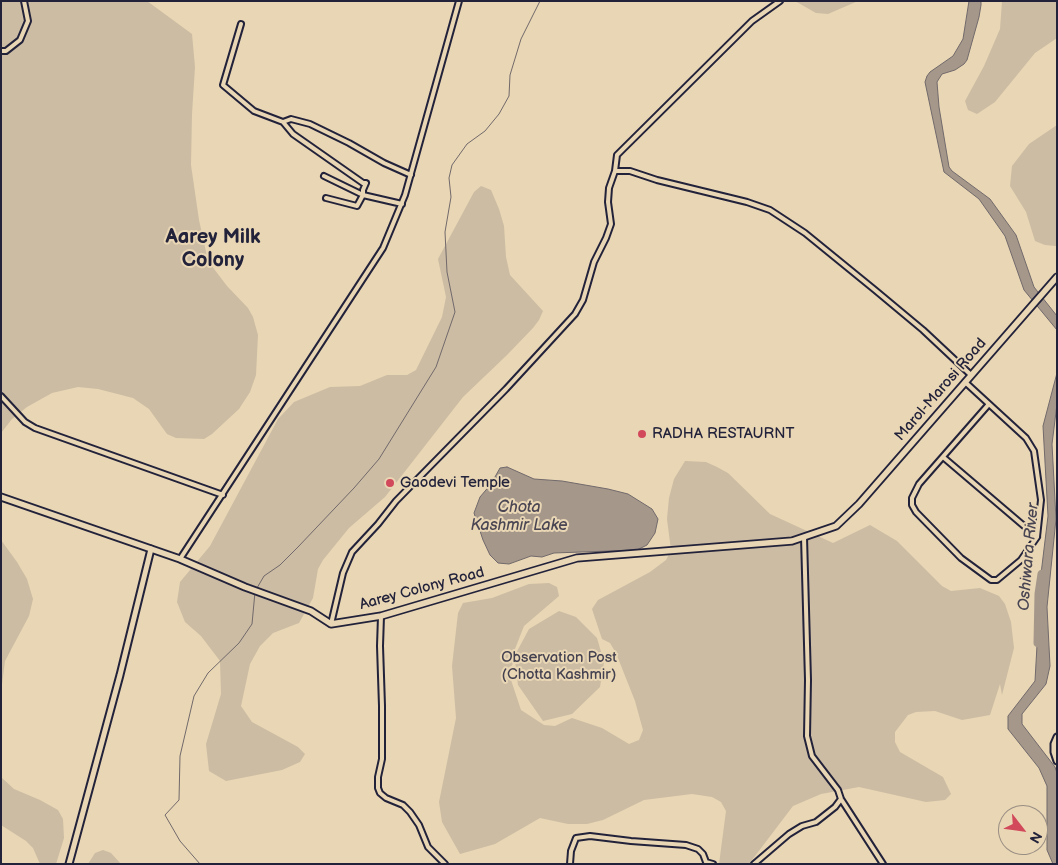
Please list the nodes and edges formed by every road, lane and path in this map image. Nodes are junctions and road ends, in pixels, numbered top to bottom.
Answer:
1 (24, 1) edge
2 (459, 1) edge
3 (780, 1) edge
4 (241, 24) dead end
5 (1, 51) edge
6 (283, 122) junction
7 (614, 171) junction
8 (411, 175) junction
9 (324, 176) dead end
10 (363, 195) junction
11 (326, 198) dead end
12 (402, 204) junction
13 (1057, 277) edge
14 (971, 375) junction
15 (965, 382) junction
16 (1, 396) edge
17 (989, 404) junction
18 (943, 457) junction
19 (223, 495) junction
20 (1, 497) edge
21 (859, 504) joint
22 (804, 537) junction
23 (1037, 537) junction
24 (151, 549) junction
25 (180, 559) junction
26 (381, 616) junction
27 (331, 624) junction
28 (1057, 737) edge
29 (1057, 760) edge
30 (841, 799) junction
31 (69, 864) edge
32 (445, 864) edge
33 (570, 864) edge
34 (713, 864) edge
35 (754, 864) edge
36 (883, 864) edge

1 - 5 street
2 - 8 street
3 - 7 street
4 - 6 street
6 - 8 street
6 - 10 street
7 - 14 street
7 - 27 street
8 - 12 street
9 - 10 street
10 - 11 street
10 - 12 street
12 - 19 street
13 - 14 main road, Marol-Marosi Road
14 - 15 main road, Marol-Marosi Road
15 - 17 street
15 - 21 main road, Marol-Marosi Road
16 - 19 street
17 - 18 street
17 - 23 street
18 - 23 street
18 - 23 street
19 - 25 street
20 - 24 main road
21 - 22 main road, Aarey Colony Road
22 - 26 main road, Aarey Colony Road
22 - 30 street
24 - 25 main road
24 - 31 street
25 - 27 main road
26 - 27 main road, Aarey Colony Road
26 - 32 street
28 - 29 street
30 - 35 street
30 - 36 street
33 - 34 street

